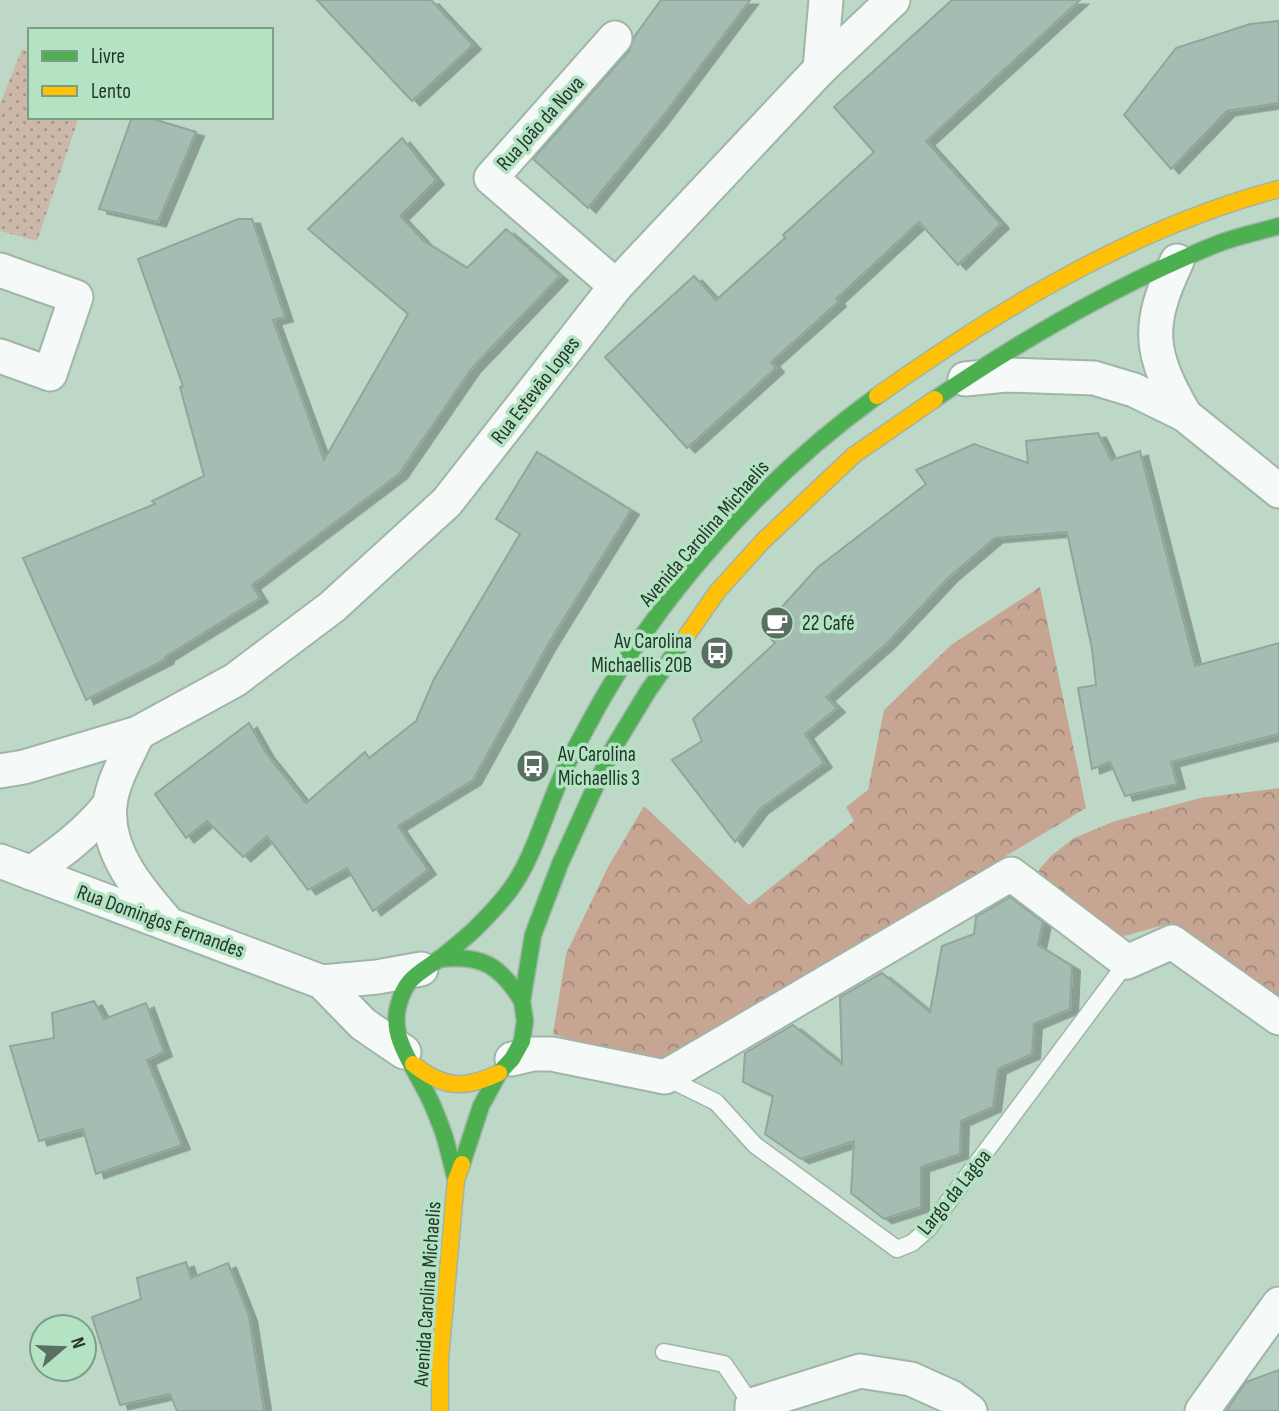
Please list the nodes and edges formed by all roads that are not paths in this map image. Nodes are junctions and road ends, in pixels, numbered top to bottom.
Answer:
1 (826, 0) edge
2 (893, 0) edge
3 (615, 38) dead end
4 (820, 69) junction
5 (1279, 189) edge
6 (1279, 226) edge
7 (1177, 261) junction
8 (0, 270) edge
9 (617, 286) junction
10 (0, 356) edge
11 (965, 379) junction
12 (1185, 415) junction
13 (1279, 491) edge
14 (138, 733) junction
15 (12, 769) edge
16 (0, 793) edge
17 (110, 804) junction
18 (15, 867) edge
19 (169, 924) junction
20 (1127, 961) junction
21 (430, 964) junction
22 (322, 982) junction
23 (522, 1001) junction
24 (1279, 1018) edge
25 (409, 1058) junction
26 (506, 1066) junction
27 (665, 1077) junction
28 (456, 1180) junction
29 (1279, 1304) edge
30 (664, 1352) dead end
31 (751, 1408) edge
32 (440, 1411) edge
33 (970, 1411) edge
34 (1202, 1411) edge

1 - 4 street
2 - 4 street, Rua Estevão Lopes
3 - 9 street, Rua João da Nova
4 - 9 street, Rua Estevão Lopes
5 - 21 street, Avenida Carolina Michaelis
6 - 7 street, Avenida Carolina Michaelis
7 - 11 street, Avenida Carolina Michaelis
7 - 12 street
8 - 10 street
9 - 14 street, Rua Estevão Lopes
11 - 12 street
11 - 23 street, Avenida Carolina Michaelis
12 - 13 street
14 - 15 street, Rua Estevão Lopes
14 - 17 street
15 - 16 street, Rua Estevão Lopes
17 - 18 street
17 - 19 street
18 - 19 street, Rua Domingos Fernandes
19 - 22 street, Rua Domingos Fernandes
20 - 24 street
20 - 27 street
20 - 27 lane, Largo da Lagoa
21 - 22 street, Rua Domingos Fernandes
21 - 23 street
21 - 25 street, Avenida Carolina Michaelis
22 - 25 street, Rua Domingos Fernandes
23 - 26 street, Avenida Carolina Michaelis
25 - 26 street
25 - 28 street, Avenida Carolina Michaelis
26 - 27 street, Largo da Lagoa
26 - 28 street, Avenida Carolina Michaelis
28 - 32 street, Avenida Carolina Michaelis
29 - 34 street
30 - 31 lane
31 - 33 street

